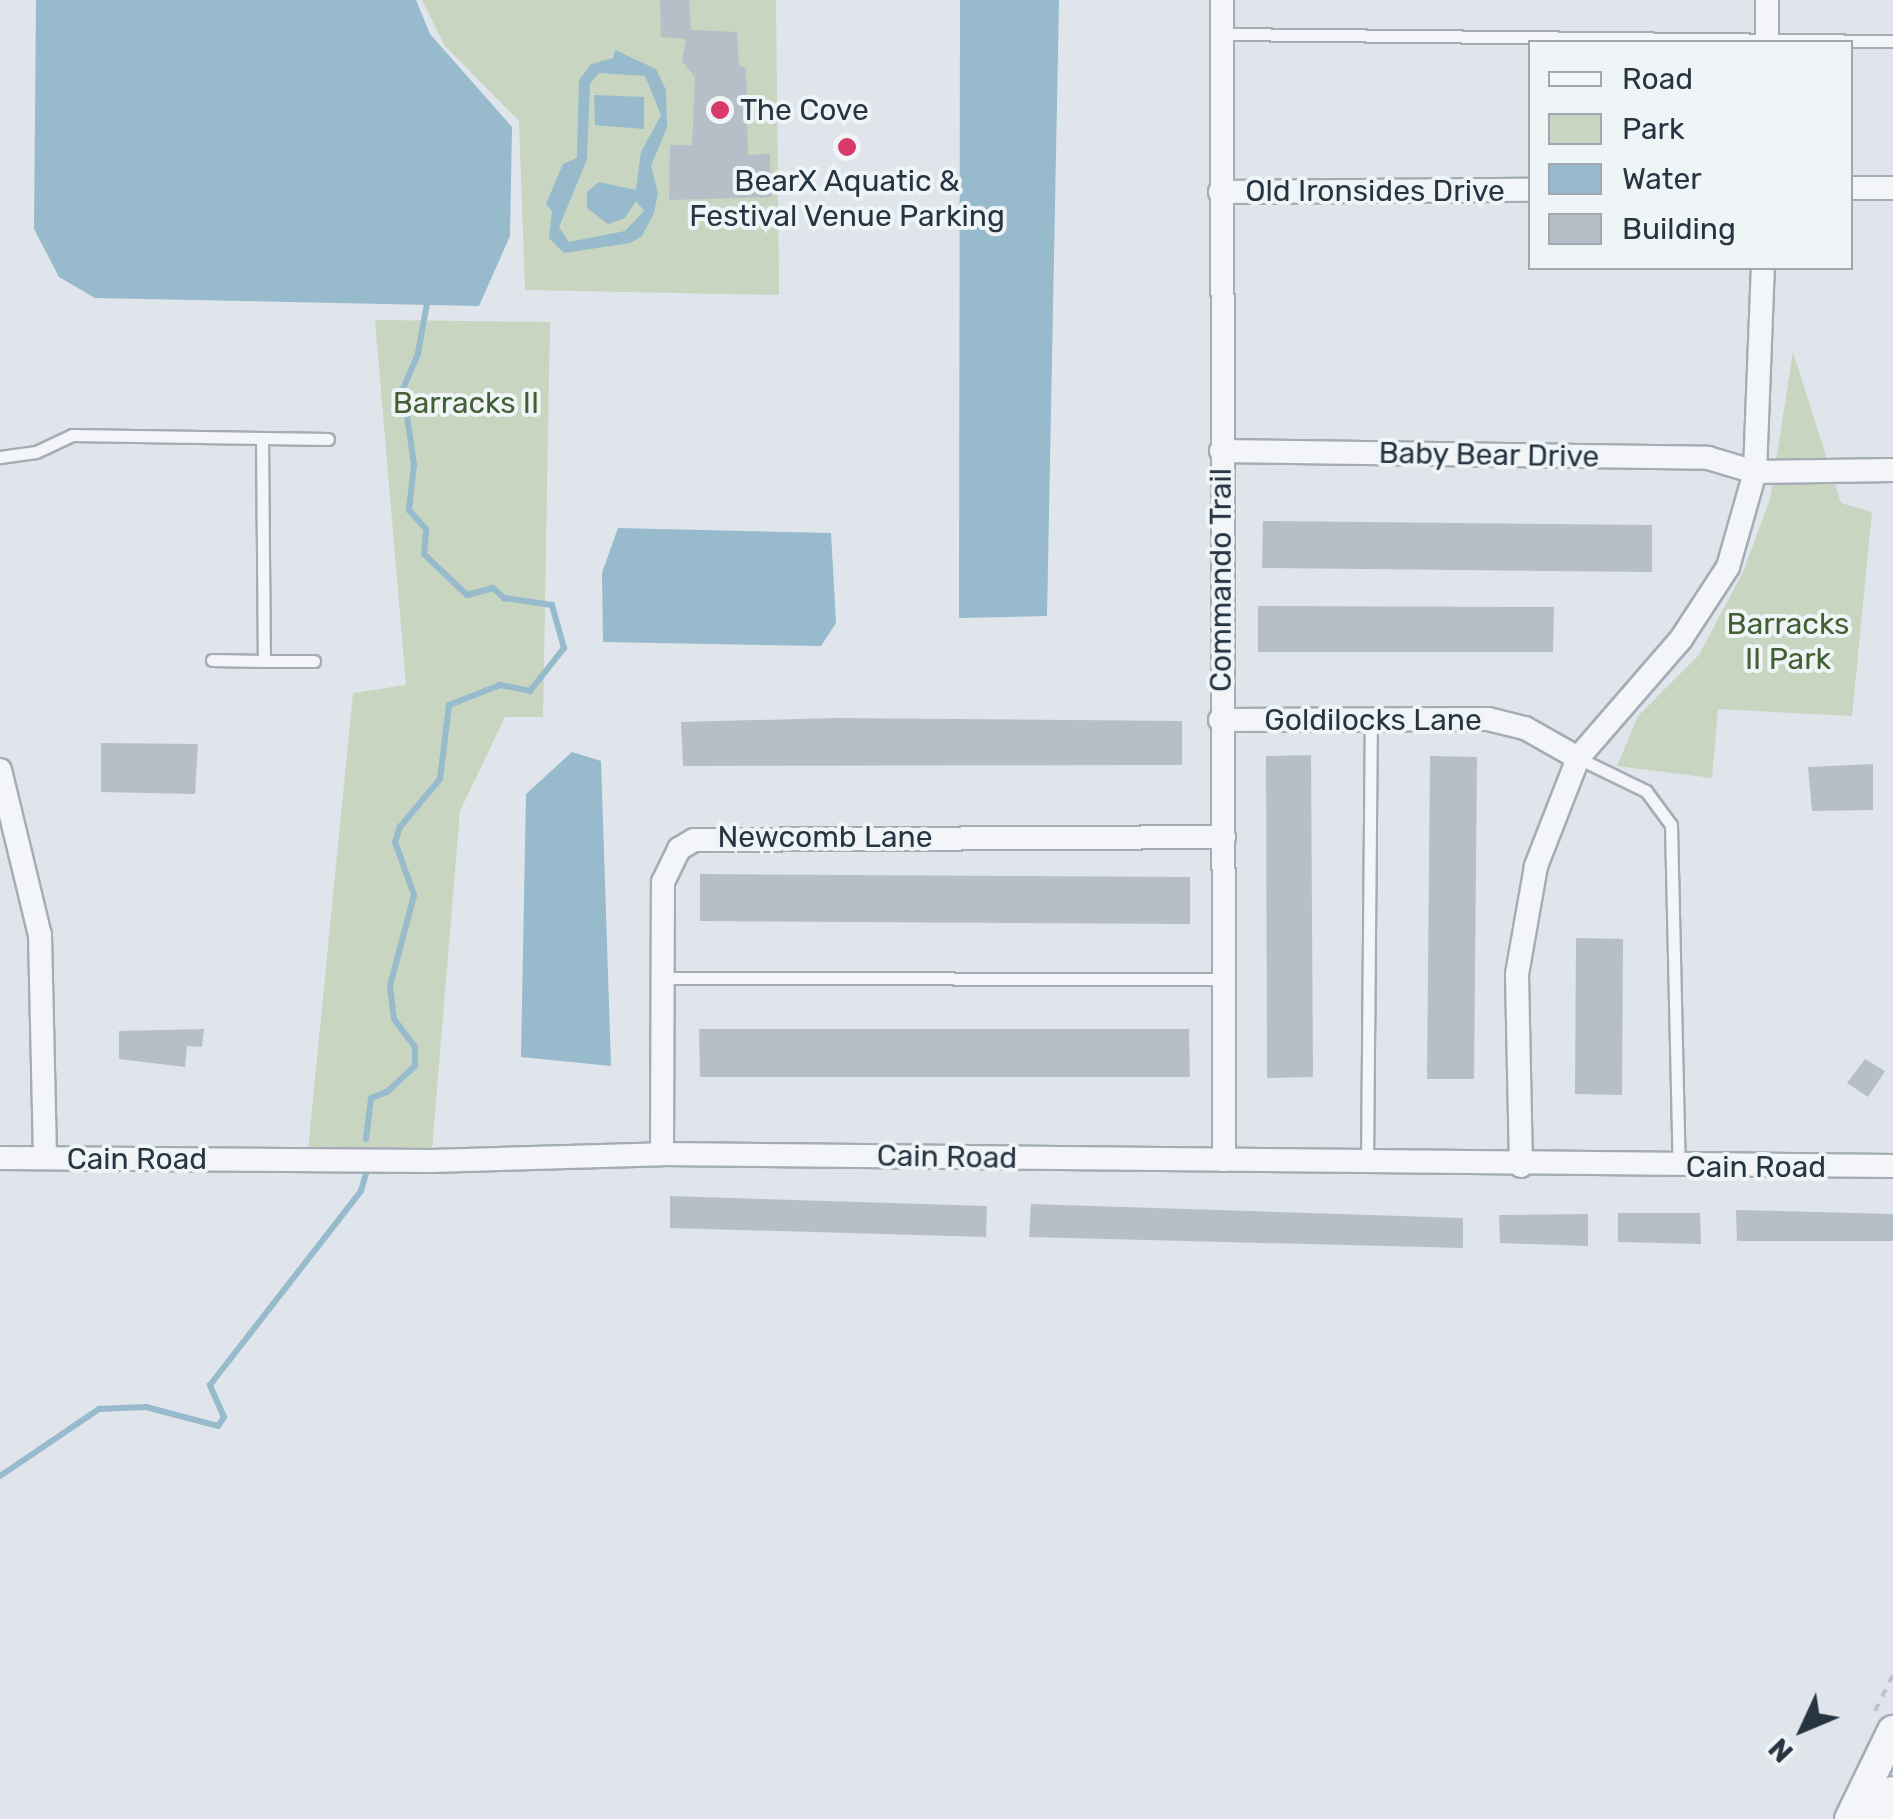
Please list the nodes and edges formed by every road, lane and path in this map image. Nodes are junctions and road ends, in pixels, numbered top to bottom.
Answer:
1 (1222, 0) edge
2 (1766, 0) edge
3 (1222, 34) junction
4 (1631, 40) edge
5 (1767, 40) edge
6 (1853, 42) edge
7 (1893, 42) edge
8 (1853, 188) edge
9 (1893, 188) edge
10 (1528, 190) edge
11 (1220, 192) junction
12 (1763, 270) edge
13 (262, 438) junction
14 (328, 439) dead end
15 (1222, 451) junction
16 (0, 457) edge
17 (1893, 470) edge
18 (1755, 472) junction
19 (212, 660) dead end
20 (264, 662) junction
21 (314, 662) dead end
22 (1371, 719) junction
23 (1220, 720) junction
24 (1578, 758) junction
25 (0, 770) edge
26 (1224, 837) junction
27 (663, 978) junction
28 (1218, 979) junction
29 (662, 1154) junction
30 (0, 1158) edge
31 (45, 1158) junction
32 (1224, 1160) junction
33 (1366, 1165) junction
34 (1522, 1166) junction
35 (1893, 1166) edge
36 (1678, 1168) junction
37 (1893, 1732) edge
38 (1883, 1803) edge
39 (1850, 1819) edge

1 - 3 street, Commando Trail
2 - 5 street
3 - 4 lane
3 - 11 street, Commando Trail
6 - 7 lane
8 - 9 street
10 - 11 street, Old Ironsides Drive
11 - 15 street, Commando Trail
12 - 18 street
13 - 14 lane
13 - 16 lane
13 - 20 lane
15 - 18 street, Baby Bear Drive
15 - 23 street, Commando Trail
17 - 18 street, Baby Bear Drive
18 - 24 street
19 - 20 lane
20 - 21 lane
22 - 23 street, Goldilocks Lane
22 - 24 street, Goldilocks Lane
22 - 33 lane
23 - 26 street, Commando Trail
24 - 34 street
24 - 36 lane
25 - 31 street
26 - 27 street, Newcomb Lane
26 - 28 street, Commando Trail
27 - 28 lane
27 - 29 street, Newcomb Lane
28 - 32 street, Commando Trail
29 - 31 street, Cain Road
29 - 32 street, Cain Road
30 - 31 street, Cain Road
32 - 33 street, Cain Road
33 - 34 street, Cain Road
34 - 36 street, Cain Road
35 - 36 street, Cain Road
37 - 38 street
38 - 39 street

